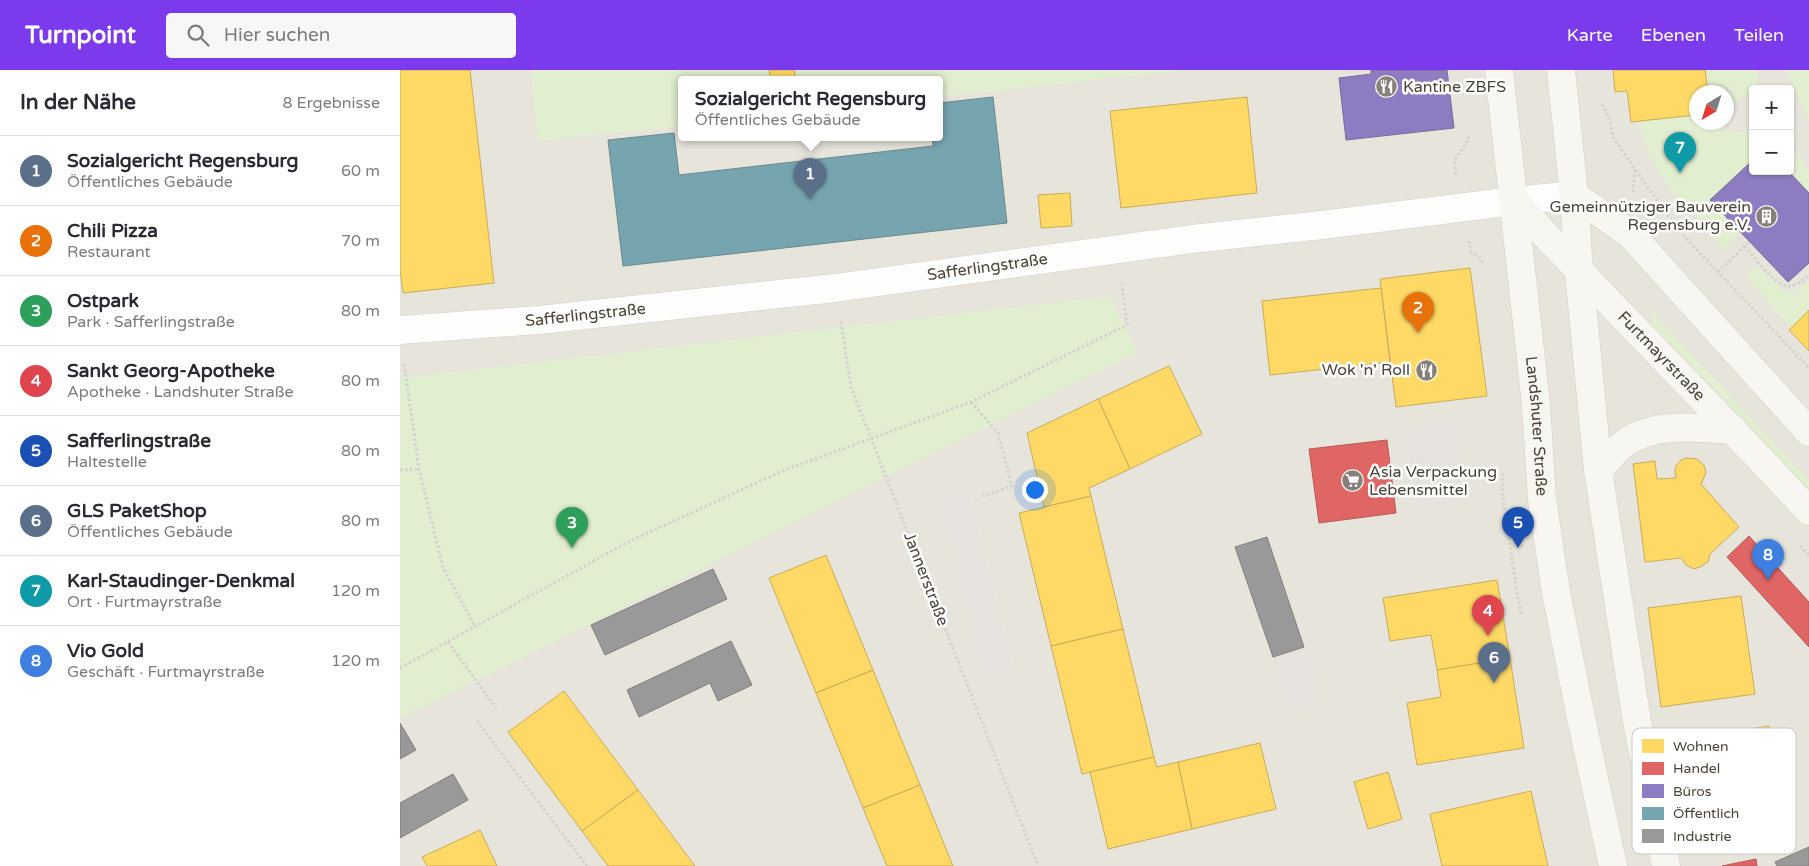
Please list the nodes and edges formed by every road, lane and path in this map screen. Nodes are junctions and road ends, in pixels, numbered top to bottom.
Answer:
1 (1499, 70) edge
2 (1561, 70) edge
3 (1600, 102) dead end
4 (1574, 196) junction
5 (1514, 201) junction
6 (1750, 241) dead end
7 (1744, 246) junction
8 (1117, 249) junction
9 (1579, 272) junction
10 (1718, 272) junction
11 (1809, 274) edge
12 (835, 288) junction
13 (401, 344) edge
14 (1809, 368) edge
15 (971, 402) junction
16 (1734, 430) junction
17 (1809, 432) edge
18 (872, 438) junction
19 (419, 469) junction
20 (400, 470) edge
21 (1598, 470) junction
22 (982, 496) dead end
23 (1809, 511) edge
24 (476, 626) junction
25 (448, 642) junction
26 (400, 668) edge
27 (496, 708) dead end
28 (477, 721) dead end
29 (1638, 728) edge
30 (587, 866) edge
31 (1038, 866) edge
32 (1613, 866) edge

1 - 5 main road, Landshuter Straße
2 - 4 main road
3 - 10 path
4 - 5 street, Safferlingstraße
4 - 9 main road
4 - 17 main road
5 - 8 street, Safferlingstraße
5 - 9 main road, Furtmayrstraße
5 - 32 main road, Landshuter Straße
6 - 7 path
7 - 10 path
7 - 11 path
8 - 12 street, Safferlingstraße
8 - 15 path
9 - 16 main road, Furtmayrstraße
9 - 21 main road
10 - 14 path
12 - 13 street, Safferlingstraße
12 - 18 path, Jannerstraße
13 - 19 path
15 - 18 path
15 - 22 path
16 - 21 main road
16 - 23 main road, Furtmayrstraße
18 - 24 path
18 - 31 path, Jannerstraße
19 - 20 path
19 - 24 path
21 - 29 main road
24 - 25 path
25 - 26 path
25 - 27 path
28 - 30 path

